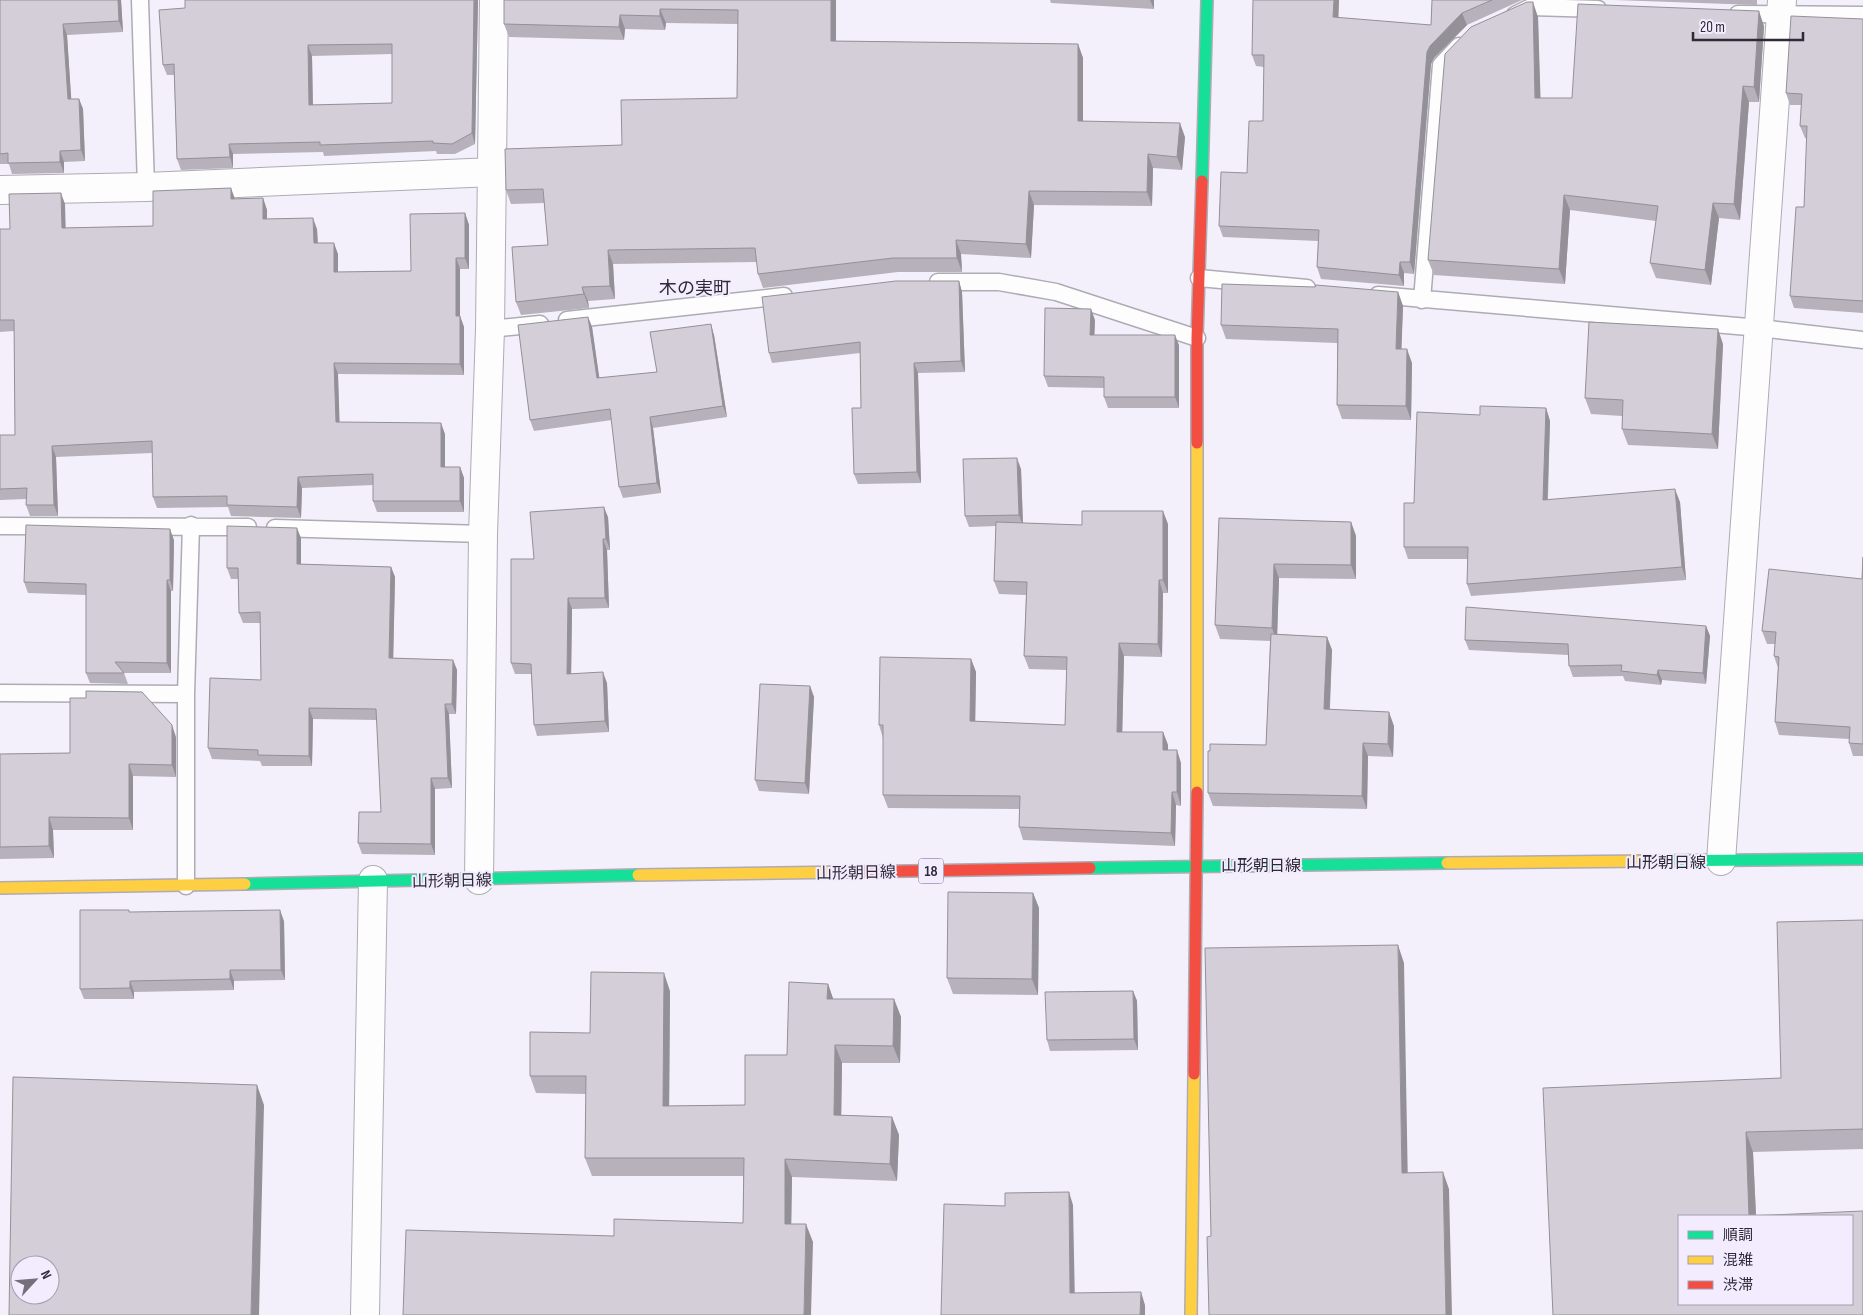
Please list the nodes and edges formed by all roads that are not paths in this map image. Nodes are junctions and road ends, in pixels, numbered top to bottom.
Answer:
1 (140, 0) edge
2 (494, 0) edge
3 (1207, 0) edge
4 (1571, 4) edge
5 (1781, 8) edge
6 (1609, 10) edge
7 (1724, 14) edge
8 (1863, 15) edge
9 (1497, 23) edge
10 (1471, 34) edge
11 (493, 172) junction
12 (146, 187) junction
13 (0, 190) edge
14 (1199, 278) junction
15 (919, 282) edge
16 (1325, 290) edge
17 (802, 294) edge
18 (1364, 294) edge
19 (1422, 300) junction
20 (1760, 328) junction
21 (490, 329) junction
22 (1197, 338) junction
23 (1863, 340) edge
24 (191, 525) junction
25 (0, 526) edge
26 (483, 534) junction
27 (0, 693) edge
28 (186, 694) junction
29 (1863, 859) edge
30 (1721, 861) junction
31 (1198, 866) junction
32 (373, 880) junction
33 (479, 880) junction
34 (186, 886) junction
35 (0, 888) edge
36 (366, 1315) edge
37 (1191, 1315) edge

1 - 12 lane
2 - 11 street
3 - 14 main road
4 - 6 lane
4 - 9 lane
5 - 7 lane
5 - 8 lane
5 - 20 street
10 - 19 lane
11 - 12 street
11 - 21 street
12 - 13 street
14 - 16 lane
14 - 22 main road
15 - 22 lane
17 - 21 lane
18 - 19 lane
19 - 20 lane
20 - 23 lane
20 - 30 street
21 - 26 street
22 - 31 main road
24 - 25 lane
24 - 26 lane
24 - 28 lane
26 - 33 street
27 - 28 lane
28 - 34 lane
29 - 30 main road, 山形朝日線 / 18
30 - 31 main road, 山形朝日線 / 18
31 - 33 main road, 山形朝日線 / 18
31 - 37 main road
32 - 33 main road, 山形朝日線 / 18
32 - 34 main road, 山形朝日線 / 18
32 - 36 street
34 - 35 main road, 山形朝日線 / 18

